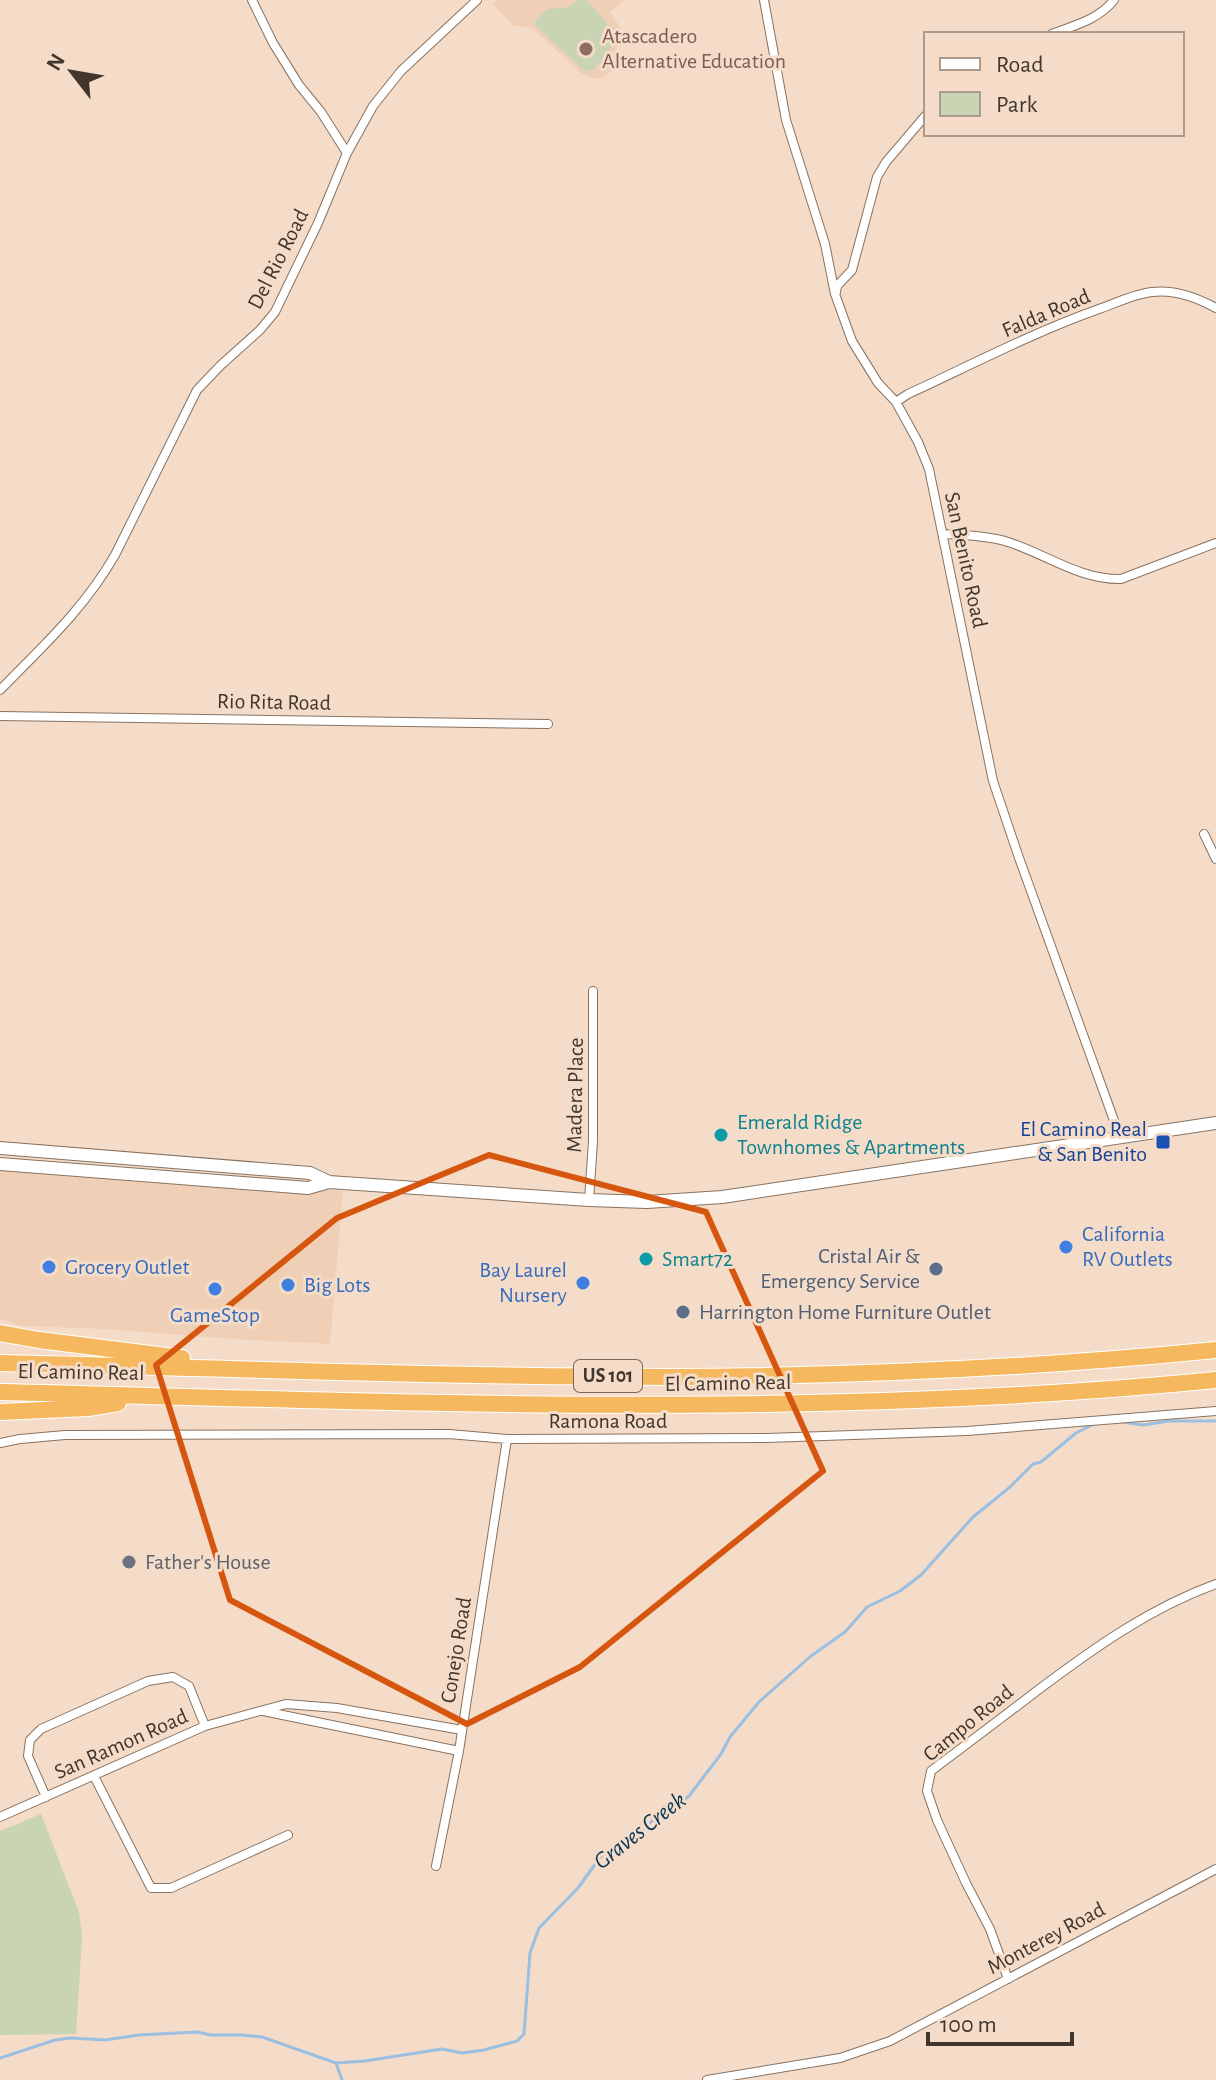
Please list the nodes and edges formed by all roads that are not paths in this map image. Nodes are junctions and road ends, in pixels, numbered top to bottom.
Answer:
1 (252, 0) edge
2 (477, 0) edge
3 (764, 0) edge
4 (1114, 0) edge
5 (1058, 32) edge
6 (924, 117) edge
7 (347, 153) junction
8 (835, 294) junction
9 (1216, 308) edge
10 (896, 402) junction
11 (943, 535) junction
12 (1216, 543) edge
13 (0, 690) edge
14 (0, 716) edge
15 (548, 724) dead end
16 (1204, 834) dead end
17 (1216, 859) edge
18 (593, 991) dead end
19 (1216, 1123) edge
20 (1120, 1137) junction
21 (0, 1148) edge
22 (0, 1164) edge
23 (329, 1182) junction
24 (589, 1200) junction
25 (0, 1333) edge
26 (1216, 1350) edge
27 (0, 1363) edge
28 (255, 1369) junction
29 (1216, 1380) edge
30 (0, 1392) edge
31 (158, 1396) junction
32 (1216, 1411) edge
33 (0, 1412) edge
34 (507, 1439) junction
35 (0, 1443) edge
36 (1216, 1584) edge
37 (258, 1710) junction
38 (205, 1726) junction
39 (462, 1730) junction
40 (459, 1751) junction
41 (94, 1776) junction
42 (46, 1797) junction
43 (0, 1817) edge
44 (288, 1835) dead end
45 (436, 1866) dead end
46 (1216, 1869) edge
47 (1008, 1979) junction
48 (707, 2080) edge

1 - 7 street
2 - 7 street, Del Rio Road
3 - 8 street, San Benito Road
4 - 5 street
6 - 8 street
7 - 13 street, Del Rio Road
8 - 10 street, San Benito Road
9 - 10 street, Falda Road
10 - 11 street, San Benito Road
11 - 12 street
11 - 20 street, San Benito Road
14 - 15 street, Rio Rita Road
16 - 17 street
18 - 24 street, Madera Place
19 - 20 main road
20 - 24 main road
21 - 23 main road
22 - 23 main road
23 - 24 main road
25 - 28 highway
26 - 28 highway, El Camino Real / US 101
27 - 28 highway, El Camino Real / US 101
29 - 31 highway, El Camino Real / US 101
30 - 31 highway, El Camino Real / US 101
31 - 33 highway
32 - 34 street, Ramona Road
34 - 35 street, Ramona Road
34 - 39 street, Conejo Road
36 - 47 street, Campo Road
37 - 38 street, San Ramon Road
37 - 39 street, San Ramon Road
37 - 40 street
38 - 41 street, San Ramon Road
38 - 42 street
39 - 40 street, Conejo Road
40 - 45 street, Conejo Road
41 - 42 street, San Ramon Road
41 - 44 street
42 - 43 street, San Ramon Road
46 - 47 street, Monterey Road
47 - 48 street, Monterey Road

